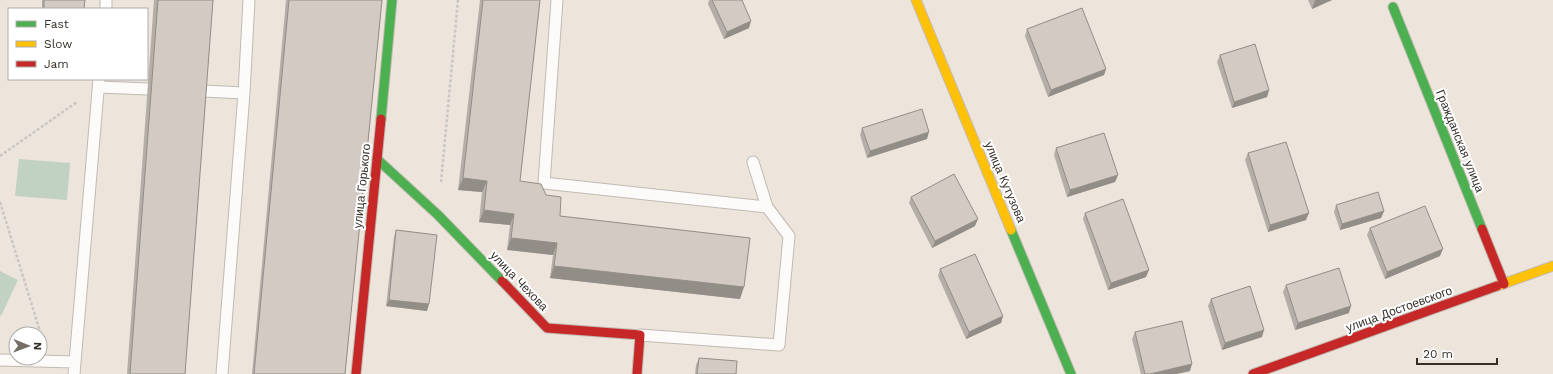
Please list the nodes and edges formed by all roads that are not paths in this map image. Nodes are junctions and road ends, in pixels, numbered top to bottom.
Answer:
1 (249, 0) edge
2 (392, 0) edge
3 (557, 0) edge
4 (916, 0) edge
5 (1393, 7) dead end
6 (99, 83) edge
7 (148, 89) dead end
8 (203, 92) edge
9 (244, 93) junction
10 (377, 159) junction
11 (753, 162) dead end
12 (767, 207) junction
13 (1553, 266) edge
14 (1504, 284) junction
15 (640, 335) junction
16 (0, 360) edge
17 (75, 362) junction
18 (74, 374) edge
19 (222, 374) edge
20 (356, 374) edge
21 (637, 374) edge
22 (1071, 374) edge
23 (1253, 374) edge

1 - 9 lane
2 - 10 street, улица Горького
3 - 12 lane
4 - 22 street, улица Кутузова
5 - 14 street, Гражданская улица
6 - 7 lane
6 - 17 lane
8 - 9 lane
9 - 19 lane
10 - 15 street, улица Чехова
10 - 20 street, улица Горького
11 - 12 lane
12 - 15 lane
13 - 14 street, улица Достоевского
14 - 23 street, улица Достоевского
15 - 21 street
16 - 17 lane
17 - 18 lane

